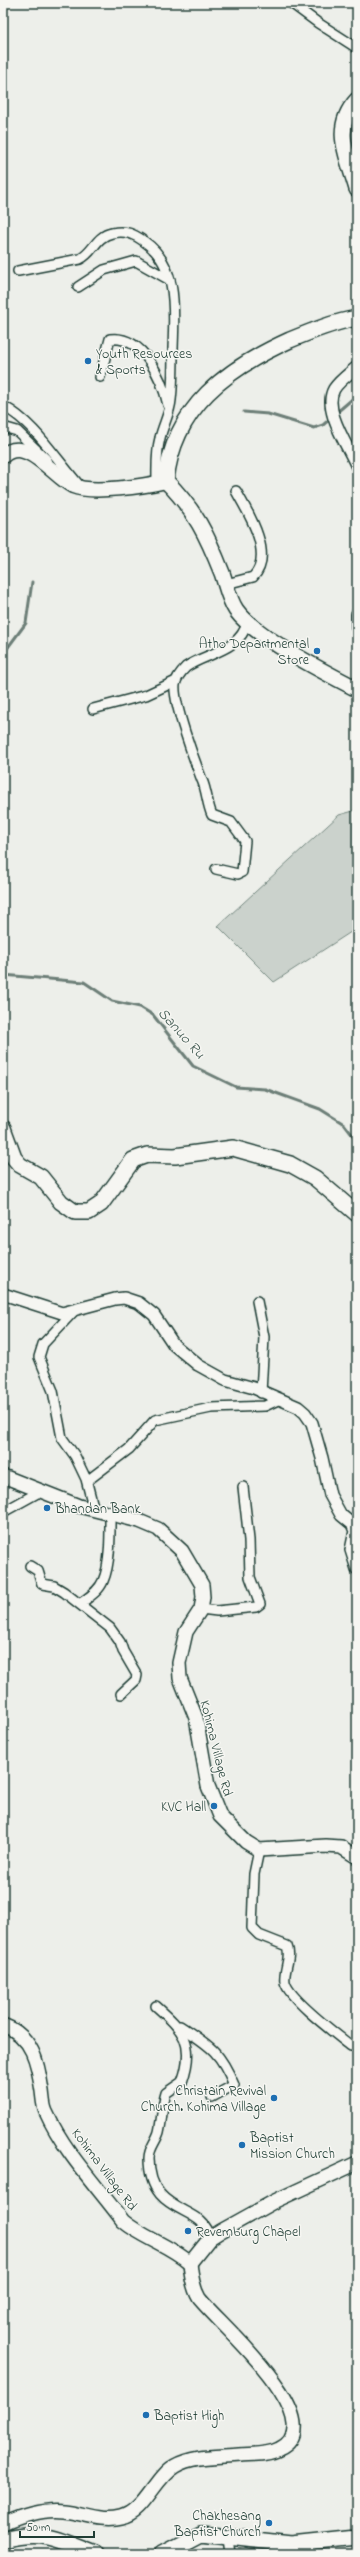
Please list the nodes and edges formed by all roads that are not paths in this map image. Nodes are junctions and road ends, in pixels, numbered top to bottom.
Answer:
1 (291, 3) edge
2 (357, 48) edge
3 (357, 100) edge
4 (357, 189) edge
5 (18, 271) dead end
6 (170, 280) junction
7 (78, 287) dead end
8 (357, 318) edge
9 (357, 367) edge
10 (100, 377) dead end
11 (3, 406) edge
12 (169, 410) junction
13 (3, 427) edge
14 (3, 456) edge
15 (357, 468) edge
16 (65, 481) junction
17 (161, 482) junction
18 (81, 488) junction
19 (236, 491) dead end
20 (226, 584) junction
21 (357, 614) edge
22 (247, 623) junction
23 (357, 627) edge
24 (176, 681) junction
25 (357, 689) edge
26 (93, 708) dead end
27 (216, 869) dead end
28 (3, 1128) edge
29 (7, 1141) edge
30 (357, 1214) edge
31 (3, 1294) edge
32 (257, 1301) dead end
33 (76, 1309) junction
34 (261, 1393) junction
35 (280, 1399) junction
36 (3, 1476) edge
37 (87, 1481) junction
38 (243, 1486) dead end
39 (41, 1491) junction
40 (94, 1510) junction
41 (3, 1512) edge
42 (110, 1512) junction
43 (30, 1566) dead end
44 (357, 1569) edge
45 (81, 1603) junction
46 (201, 1609) junction
47 (122, 1694) dead end
48 (259, 1850) junction
49 (357, 1856) edge
50 (156, 2006) dead end
51 (176, 2024) junction
52 (3, 2025) edge
53 (351, 2046) dead end
54 (212, 2097) dead end
55 (357, 2163) edge
56 (210, 2238) junction
57 (190, 2263) junction
58 (3, 2524) edge
59 (357, 2537) edge
60 (228, 2538) junction
61 (3, 2540) edge
62 (97, 2554) edge
63 (163, 2554) edge
64 (230, 2554) edge

1 - 2 street
3 - 4 highway
5 - 6 street
6 - 7 street
6 - 12 street
8 - 17 highway
9 - 15 street
10 - 12 street
11 - 18 street
12 - 17 street
13 - 16 street
14 - 16 main road
16 - 18 main road
17 - 18 main road
17 - 20 highway
19 - 20 street
20 - 22 highway
21 - 23 street
22 - 24 street
22 - 25 highway
24 - 26 street
24 - 27 street
28 - 29 highway
29 - 30 highway
31 - 33 street
32 - 34 street
33 - 34 street
33 - 37 street
34 - 35 street
35 - 37 street
35 - 44 street
36 - 39 main road, Kohima Village Rd
37 - 40 street
38 - 46 street
39 - 40 main road, Kohima Village Rd
39 - 41 street
40 - 42 main road, Kohima Village Rd
42 - 45 street
42 - 46 main road, Kohima Village Rd
43 - 45 street
45 - 47 street
46 - 48 main road, Kohima Village Rd
48 - 49 main road
48 - 53 street
50 - 51 street
51 - 54 street
51 - 56 street
52 - 57 main road, Kohima Village Rd
55 - 56 main road
56 - 57 main road
57 - 58 main road
59 - 60 highway
60 - 63 highway
60 - 64 street
61 - 62 highway

